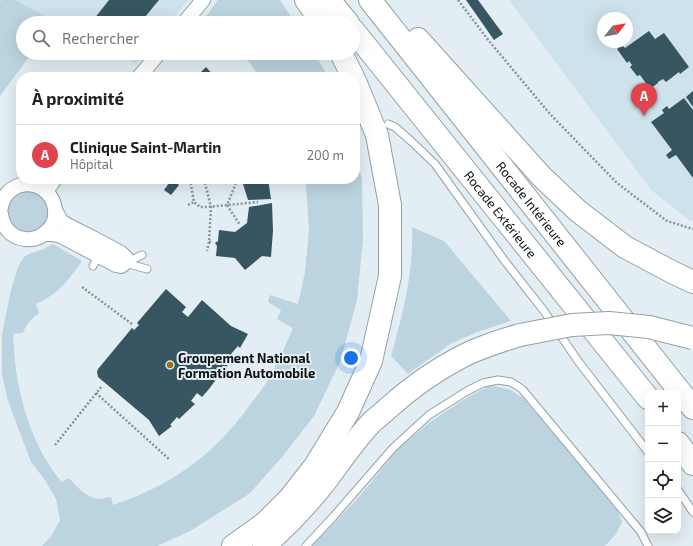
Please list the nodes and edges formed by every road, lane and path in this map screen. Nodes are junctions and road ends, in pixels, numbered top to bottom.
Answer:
1 (203, 0) edge
2 (306, 0) edge
3 (329, 0) edge
4 (370, 0) edge
5 (375, 0) edge
6 (458, 0) edge
7 (190, 16) edge
8 (317, 16) edge
9 (342, 16) edge
10 (360, 39) edge
11 (153, 60) edge
12 (344, 60) edge
13 (143, 72) edge
14 (350, 72) edge
15 (360, 93) edge
16 (388, 124) dead end
17 (51, 184) edge
18 (191, 184) edge
19 (205, 184) edge
20 (236, 184) dead end
21 (7, 188) edge
22 (46, 191) junction
23 (194, 202) junction
24 (258, 202) dead end
25 (188, 205) dead end
26 (227, 205) junction
27 (211, 207) junction
28 (0, 212) edge
29 (56, 212) junction
30 (240, 225) dead end
31 (693, 229) edge
32 (45, 234) junction
33 (209, 242) junction
34 (213, 242) dead end
35 (207, 251) dead end
36 (142, 254) dead end
37 (125, 263) junction
38 (147, 269) dead end
39 (693, 282) edge
40 (82, 287) dead end
41 (132, 324) dead end
42 (693, 338) edge
43 (102, 386) dead end
44 (96, 393) junction
45 (645, 395) edge
46 (693, 408) edge
47 (681, 440) edge
48 (55, 445) dead end
49 (681, 447) edge
50 (645, 448) edge
51 (693, 454) edge
52 (170, 460) dead end
53 (693, 464) edge
54 (681, 494) edge
55 (693, 512) edge
56 (233, 546) edge
57 (264, 546) edge
58 (306, 546) edge
59 (648, 546) edge

1 - 7 street
2 - 8 highway
3 - 9 highway
4 - 46 highway, Rocade Intérieure
5 - 39 highway
6 - 31 path
10 - 45 highway, Rocade Extérieure
11 - 13 street
12 - 14 highway
15 - 56 highway
16 - 50 lane
17 - 22 street
18 - 23 path
19 - 27 path
20 - 26 path
21 - 22 street
21 - 28 street
22 - 29 street
23 - 25 path
23 - 27 path
24 - 26 path
26 - 27 path
26 - 30 path
27 - 33 path
28 - 32 street
29 - 32 street
29 - 37 street
32 - 37 street
33 - 34 path
33 - 35 path
36 - 37 lane
37 - 38 lane
40 - 41 path
42 - 57 highway, bridge
43 - 44 path
44 - 48 path
44 - 52 path
47 - 51 highway
49 - 53 highway
54 - 55 lane
58 - 59 lane

